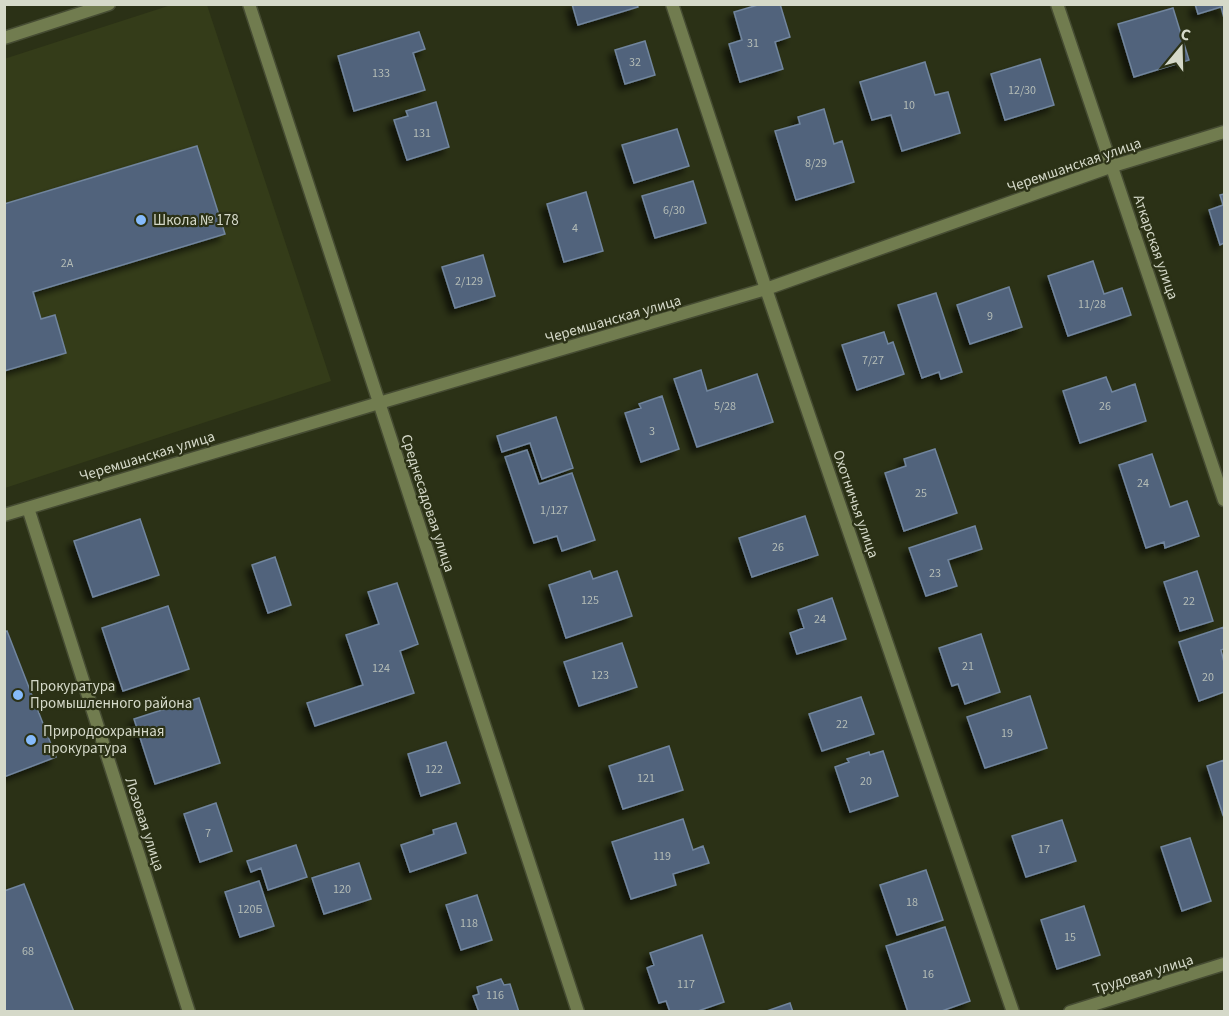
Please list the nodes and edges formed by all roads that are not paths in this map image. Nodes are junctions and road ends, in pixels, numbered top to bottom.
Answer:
1 (109, 4) edge
2 (249, 4) edge
3 (672, 4) edge
4 (1057, 4) edge
5 (4, 38) edge
6 (1224, 132) edge
7 (1113, 166) junction
8 (766, 289) junction
9 (379, 403) junction
10 (1224, 500) edge
11 (28, 508) junction
12 (4, 515) edge
13 (1224, 964) edge
14 (189, 1011) edge
15 (579, 1011) edge
16 (1013, 1011) edge
17 (1070, 1011) edge

1 - 5 street
2 - 9 street, Среднесадовая улица
3 - 8 street, Охотничья улица
4 - 7 street, Аткарская улица
6 - 7 street, Черемшанская улица
7 - 8 street, Черемшанская улица
7 - 10 street, Аткарская улица
8 - 9 street, Черемшанская улица
8 - 16 street, Охотничья улица
9 - 11 street, Черемшанская улица
9 - 15 street, Среднесадовая улица
11 - 12 street, Черемшанская улица
11 - 14 street, Лозовая улица
13 - 17 street, Трудовая улица

